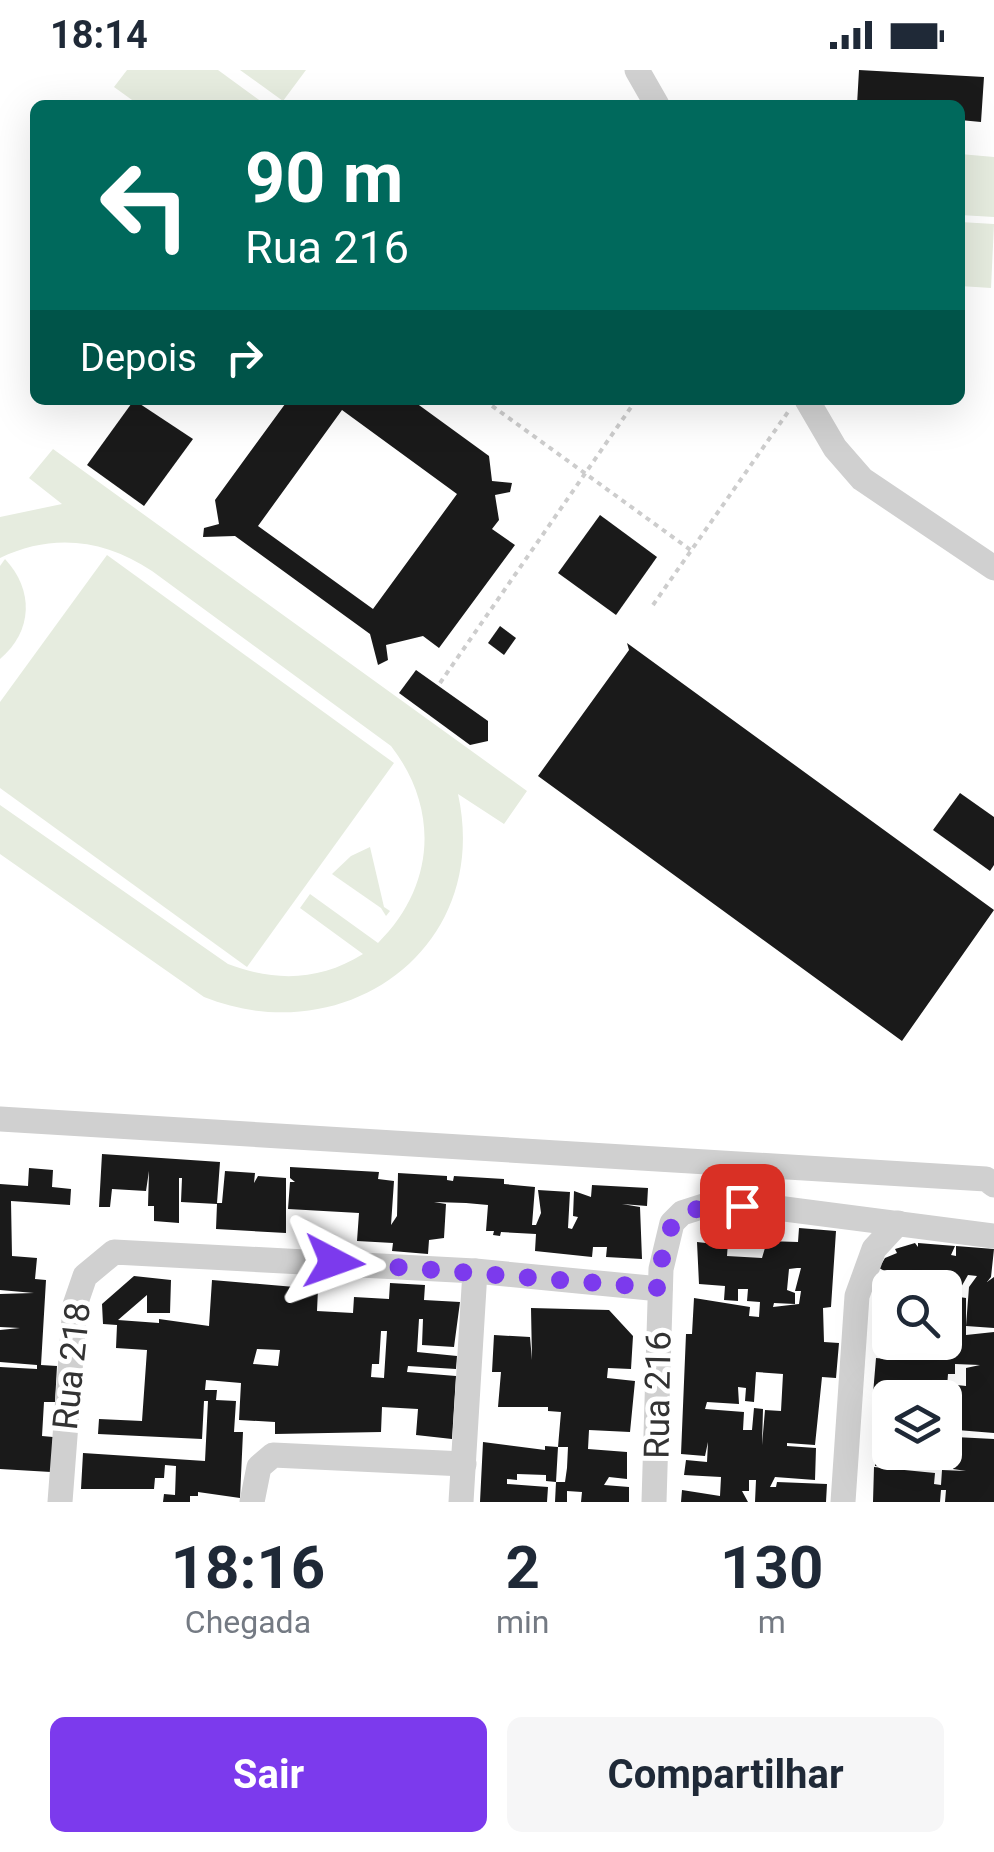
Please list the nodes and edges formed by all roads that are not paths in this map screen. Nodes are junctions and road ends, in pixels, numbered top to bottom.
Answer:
1 (637, 70) edge
2 (654, 100) edge
3 (811, 405) edge
4 (994, 568) edge
5 (0, 1120) edge
6 (991, 1179) edge
7 (898, 1223) junction
8 (994, 1236) edge
9 (475, 1271) junction
10 (660, 1288) junction
11 (464, 1464) junction
12 (60, 1502) edge
13 (252, 1502) edge
14 (461, 1502) edge
15 (654, 1502) edge
16 (843, 1502) edge

1 - 2 street
3 - 4 street
5 - 6 street
7 - 8 street, Rua 216
7 - 10 street, Rua 216
7 - 16 street
9 - 10 street, Rua 218
9 - 11 street
9 - 12 street, Rua 218
10 - 15 street, Rua 216
11 - 13 street
11 - 14 street

